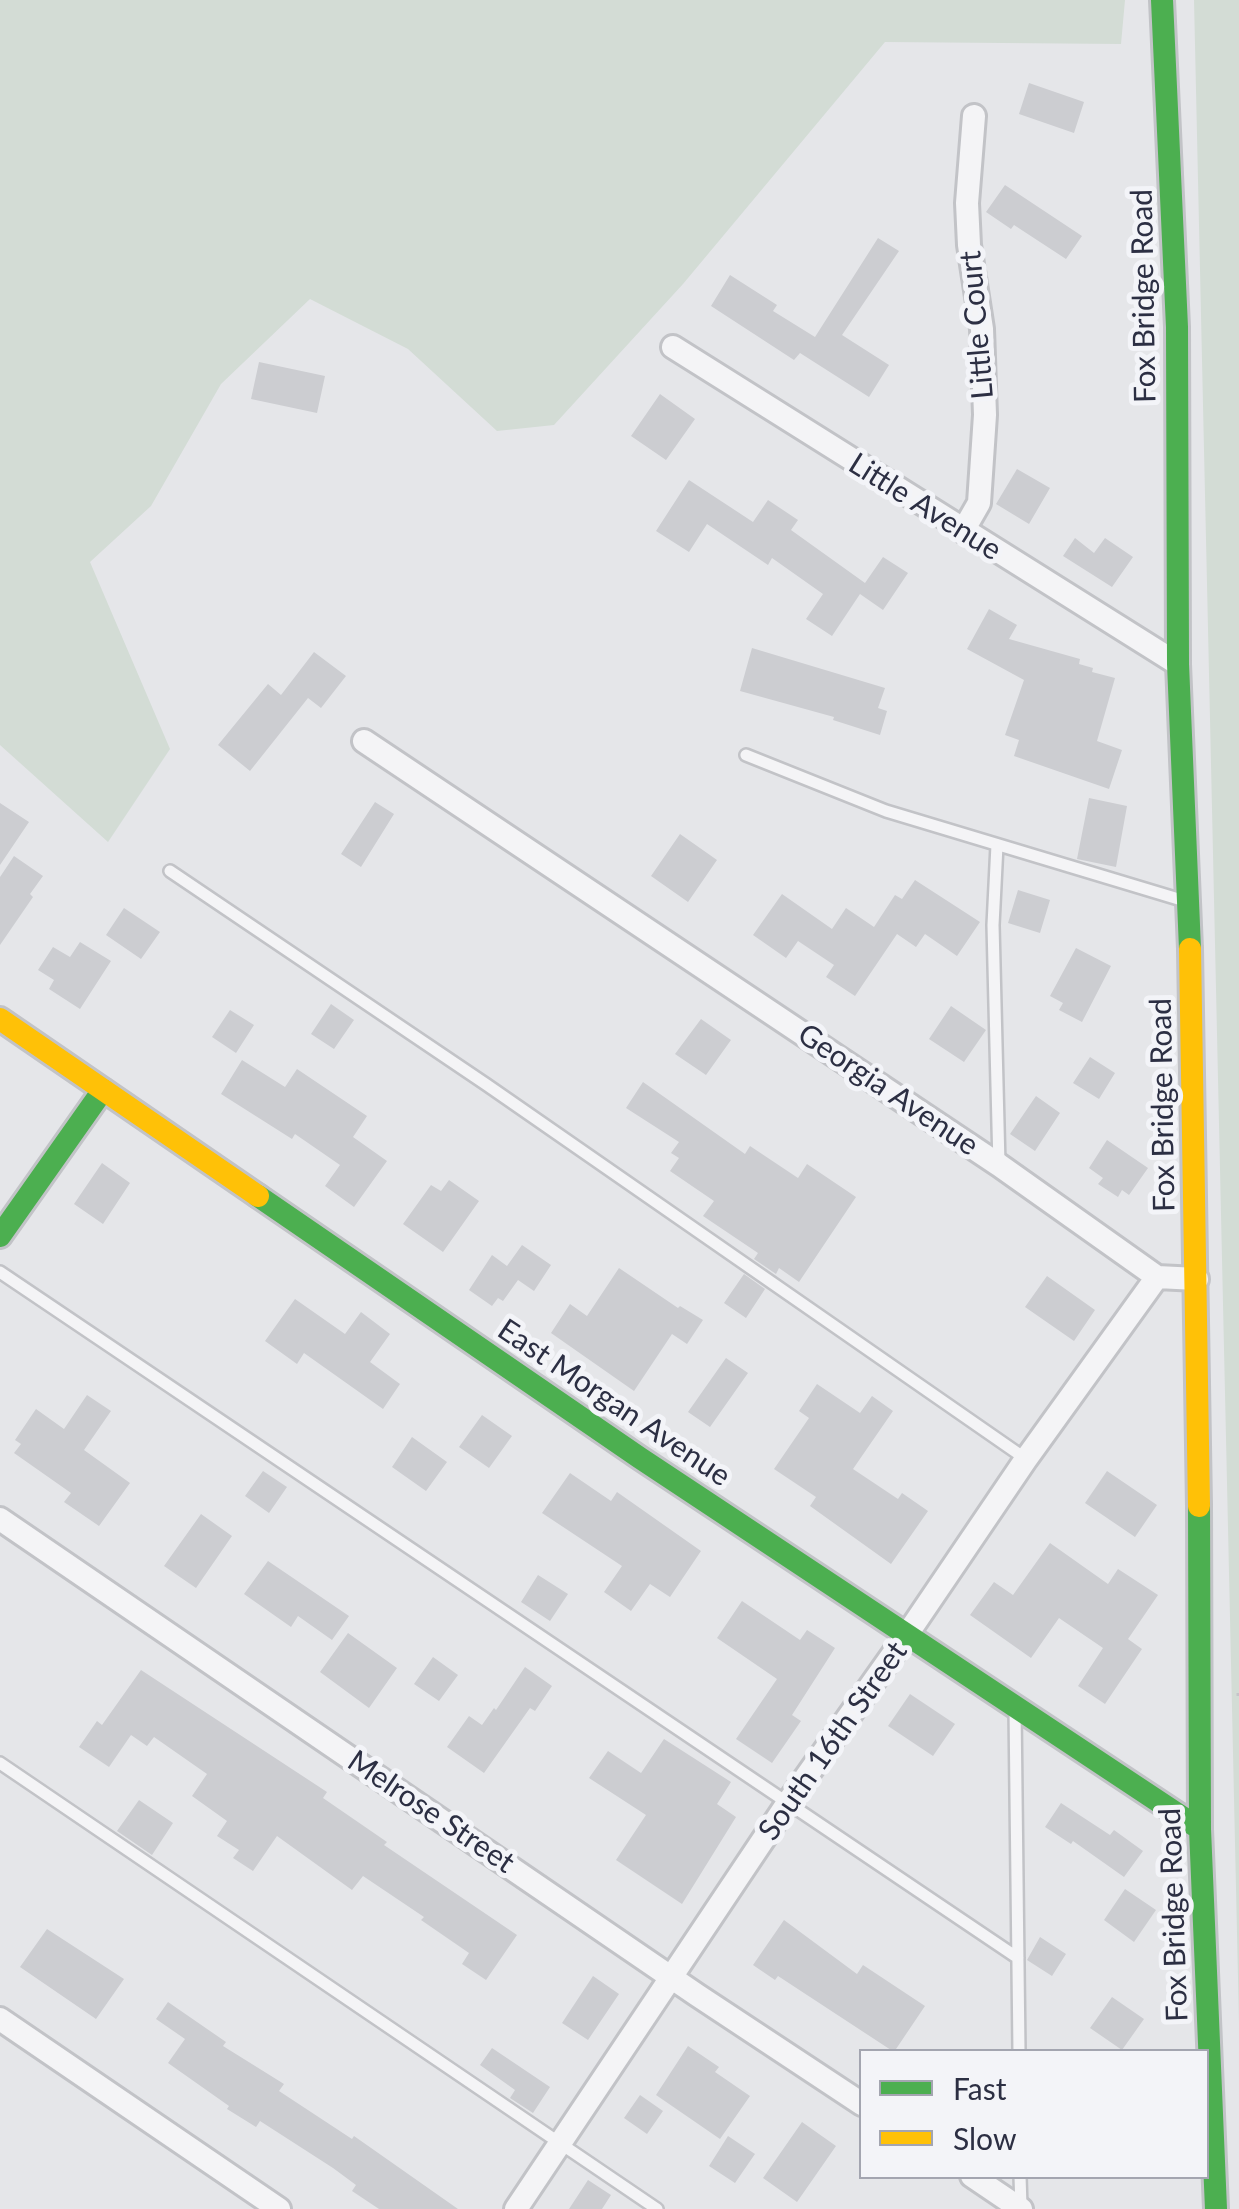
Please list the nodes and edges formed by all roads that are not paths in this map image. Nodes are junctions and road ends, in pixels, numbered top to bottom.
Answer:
1 (1162, 0) edge
2 (974, 116) dead end
3 (673, 347) dead end
4 (963, 531) junction
5 (1178, 664) junction
6 (364, 741) dead end
7 (746, 756) dead end
8 (998, 845) junction
9 (170, 872) dead end
10 (1186, 902) junction
11 (0, 1019) edge
12 (103, 1090) junction
13 (999, 1165) junction
14 (0, 1236) edge
15 (0, 1272) edge
16 (1157, 1277) junction
17 (1197, 1279) junction
18 (1026, 1458) junction
19 (0, 1520) edge
20 (908, 1633) junction
21 (1015, 1704) junction
22 (0, 1763) edge
23 (789, 1802) junction
24 (1200, 1829) junction
25 (1018, 1958) junction
26 (672, 1978) junction
27 (0, 2020) edge
28 (1019, 2049) edge
29 (859, 2102) edge
30 (559, 2144) junction
31 (976, 2179) edge
32 (1020, 2179) edge
33 (279, 2209) edge
34 (516, 2209) edge
35 (656, 2209) edge
36 (1021, 2209) edge
37 (1216, 2209) edge

1 - 5 street, Fox Bridge Road
2 - 4 street, Little Court
3 - 4 street, Little Avenue
4 - 5 street, Little Avenue
5 - 10 street, Fox Bridge Road
6 - 13 street, Georgia Avenue
7 - 8 lane
8 - 10 lane
8 - 13 lane
9 - 18 lane
10 - 17 street, Fox Bridge Road
11 - 12 street, East Morgan Avenue
12 - 14 street
12 - 20 street, East Morgan Avenue
13 - 16 street, Georgia Avenue
15 - 23 lane
16 - 17 street
16 - 18 street, South 16th Street
17 - 24 street, Fox Bridge Road
18 - 20 street, South 16th Street
19 - 26 street, Melrose Street
20 - 21 street, East Morgan Avenue
20 - 23 street, South 16th Street
21 - 24 street, East Morgan Avenue
21 - 25 lane
22 - 30 lane
23 - 25 lane
23 - 26 street, South 16th Street
24 - 37 street, Fox Bridge Road
25 - 28 lane
26 - 29 street, Melrose Street
26 - 30 street, South 16th Street
27 - 33 street
30 - 34 street, South 16th Street
30 - 35 lane
31 - 36 street
32 - 36 lane

